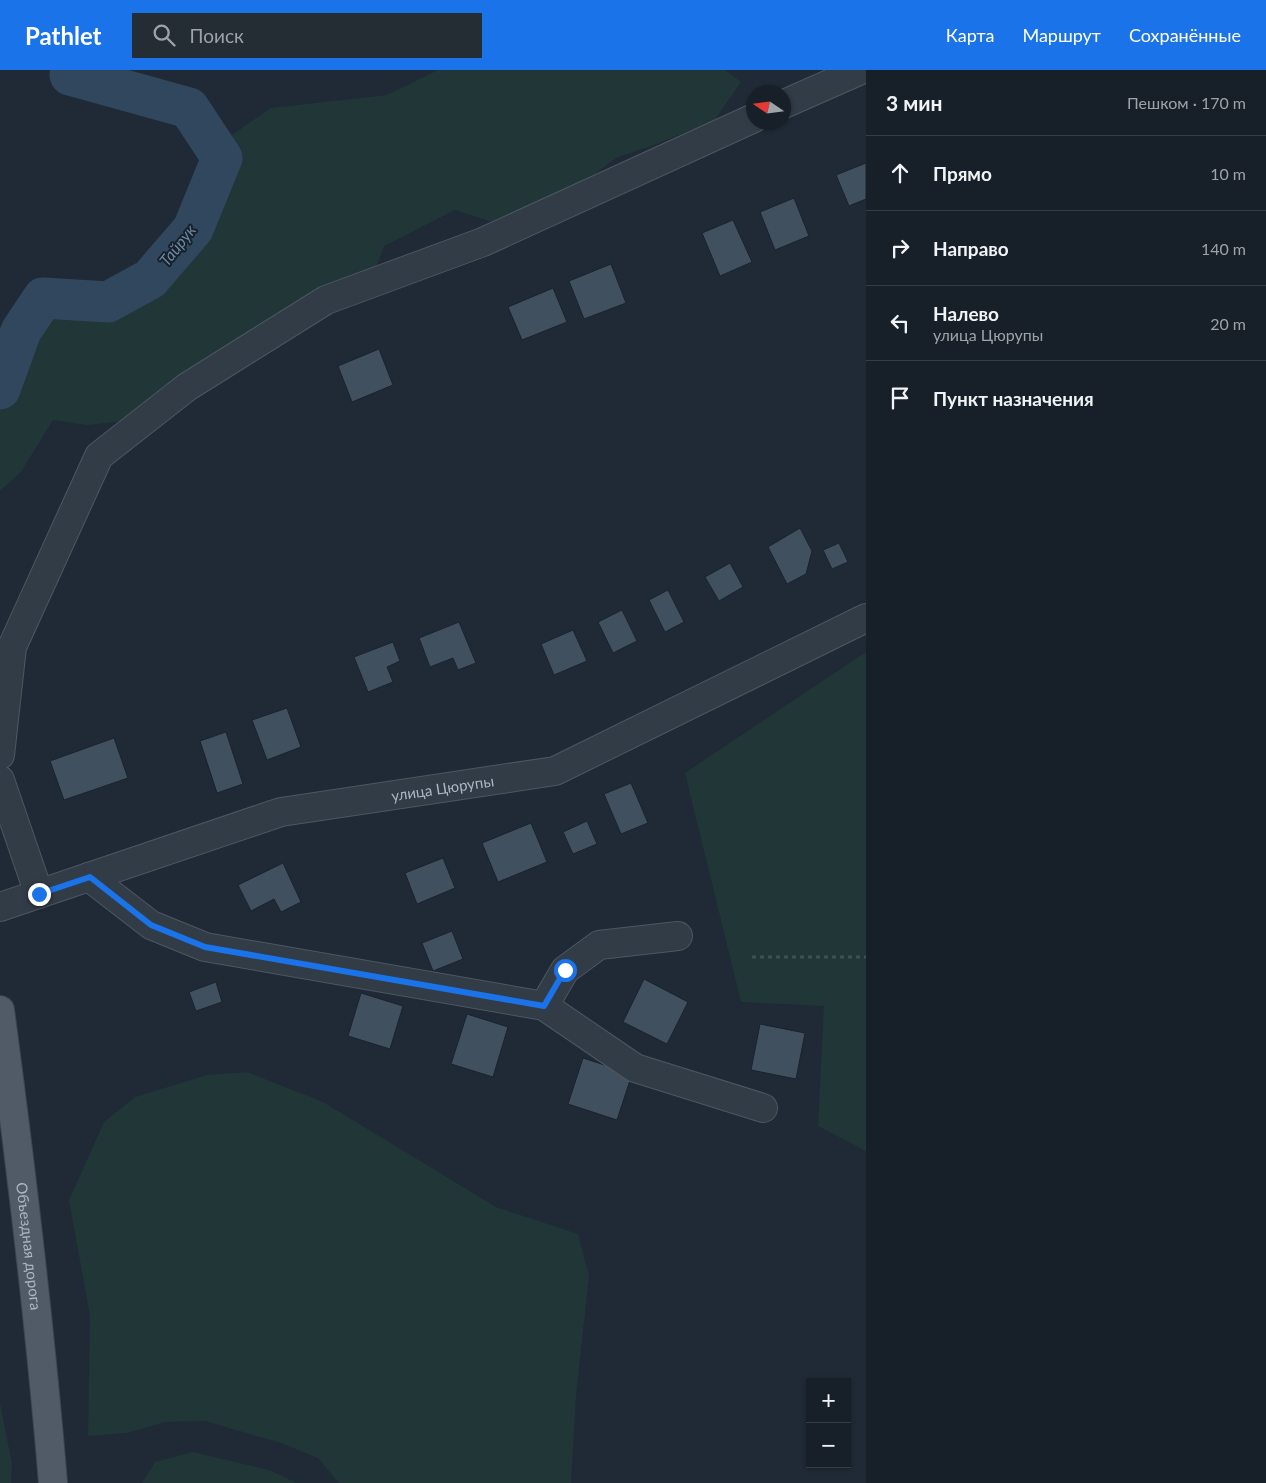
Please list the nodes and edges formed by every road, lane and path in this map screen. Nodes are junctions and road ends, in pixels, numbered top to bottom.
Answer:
1 (861, 70) edge
2 (791, 101) edge
3 (746, 122) edge
4 (866, 618) edge
5 (0, 754) edge
6 (0, 780) edge
7 (90, 877) junction
8 (39, 894) junction
9 (0, 907) edge
10 (678, 936) dead end
11 (752, 957) dead end
12 (866, 957) edge
13 (544, 1006) junction
14 (0, 1010) edge
15 (763, 1108) dead end
16 (53, 1483) edge

1 - 2 street
3 - 5 street
4 - 7 street, улица Цюрупы
6 - 8 street
7 - 8 street, улица Цюрупы
7 - 13 street
8 - 9 street, улица Цюрупы
10 - 13 street
11 - 12 path
13 - 15 street
14 - 16 main road, Объездная дорога

